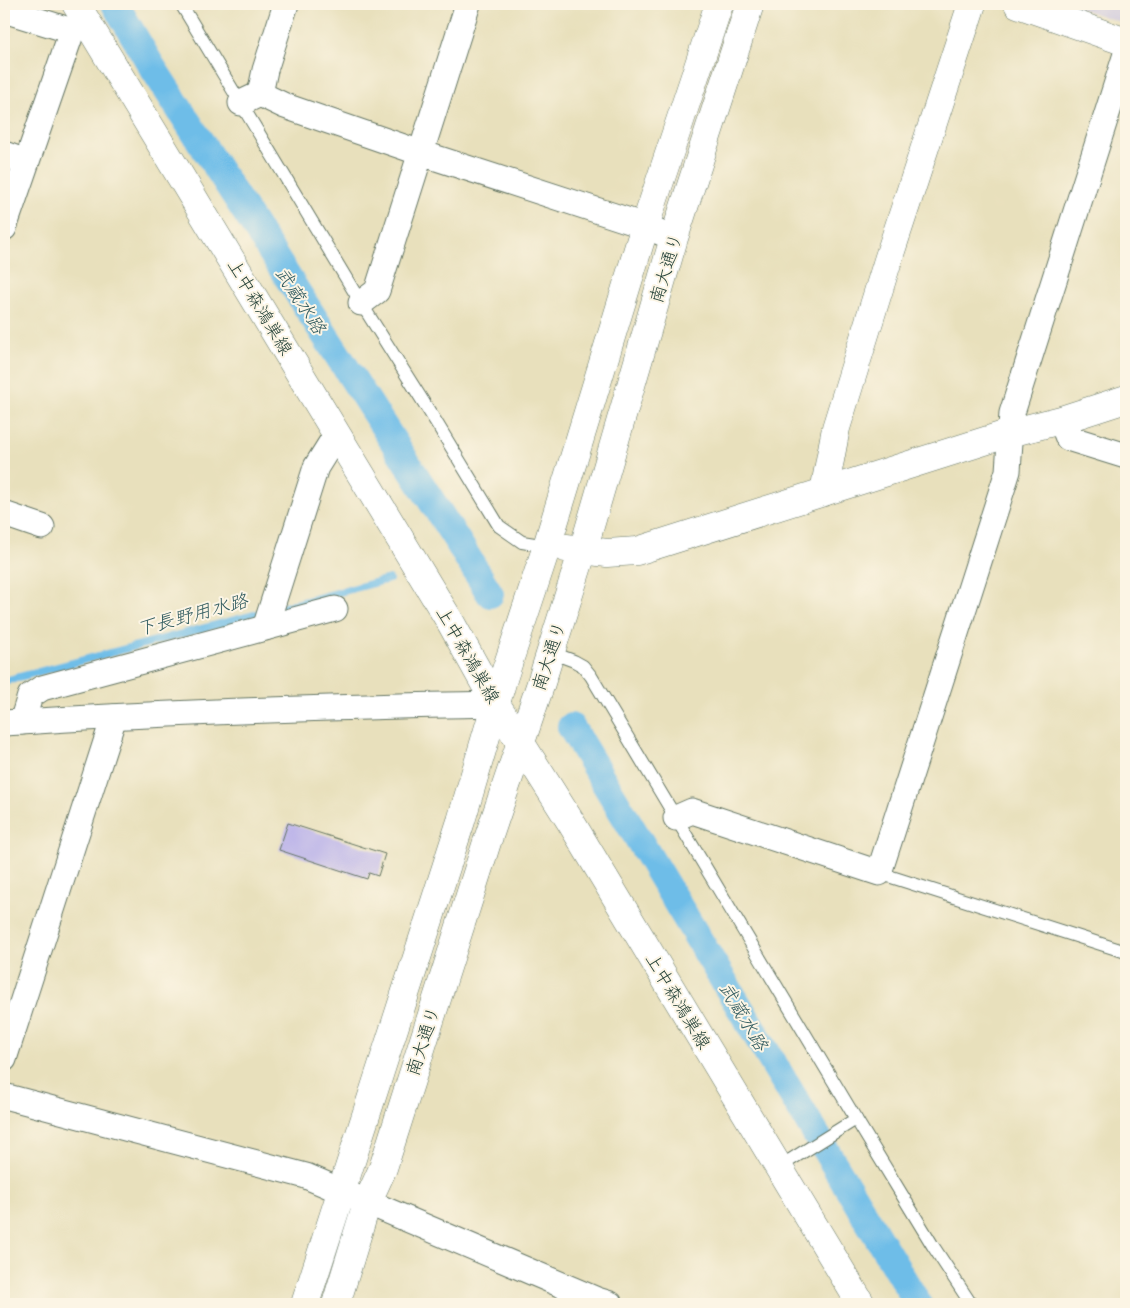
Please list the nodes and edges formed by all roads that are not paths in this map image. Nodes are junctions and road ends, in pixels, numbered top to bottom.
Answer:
1 (181, 4) edge
2 (286, 4) edge
3 (468, 4) edge
4 (719, 4) edge
5 (750, 4) edge
6 (972, 4) edge
7 (1018, 4) edge
8 (4, 10) edge
9 (79, 19) edge
10 (1126, 42) edge
11 (1126, 54) edge
12 (251, 98) junction
13 (421, 153) junction
14 (15, 158) edge
15 (646, 226) junction
16 (4, 228) edge
17 (674, 238) junction
18 (361, 303) junction
19 (1126, 399) edge
20 (1061, 420) junction
21 (1010, 433) junction
22 (336, 435) junction
23 (1126, 456) edge
24 (824, 492) junction
25 (4, 514) edge
26 (42, 527) dead end
27 (547, 546) junction
28 (583, 550) junction
29 (335, 609) dead end
30 (268, 617) junction
31 (550, 652) junction
32 (496, 704) junction
33 (114, 717) junction
34 (13, 722) edge
35 (521, 742) junction
36 (676, 818) junction
37 (879, 873) junction
38 (1126, 952) edge
39 (4, 1059) edge
40 (4, 1096) edge
41 (856, 1120) junction
42 (779, 1167) junction
43 (342, 1190) junction
44 (368, 1203) junction
45 (305, 1304) edge
46 (336, 1304) edge
47 (610, 1304) edge
48 (861, 1304) edge
49 (970, 1304) edge

1 - 12 lane
2 - 12 street
3 - 13 street
4 - 15 street, 南大通り
5 - 17 street, 南大通り
6 - 24 street
7 - 10 street
8 - 9 street
9 - 14 street
9 - 22 street, 上中森鴻巣線
11 - 21 street
12 - 13 street
12 - 18 lane
13 - 15 street
13 - 18 street
14 - 16 street
15 - 17 street
15 - 27 street, 南大通り
17 - 28 street, 南大通り
18 - 27 lane
19 - 20 street
20 - 21 street
20 - 23 street
21 - 24 street
21 - 37 street
22 - 30 street
22 - 32 street, 上中森鴻巣線
24 - 28 street
25 - 26 street
27 - 28 street
27 - 32 street, 南大通り
28 - 31 street, 南大通り
29 - 30 street
30 - 34 street
31 - 35 street, 南大通り
31 - 36 lane
32 - 33 street
32 - 35 street, 上中森鴻巣線
32 - 43 street, 南大通り
33 - 34 street
33 - 39 street
35 - 42 street, 上中森鴻巣線
35 - 44 street, 南大通り
36 - 37 street
36 - 41 lane
37 - 38 lane
40 - 43 street
41 - 42 lane
41 - 49 lane
42 - 48 street, 上中森鴻巣線
43 - 44 street
43 - 45 street, 南大通り
44 - 46 street, 南大通り
44 - 47 street

